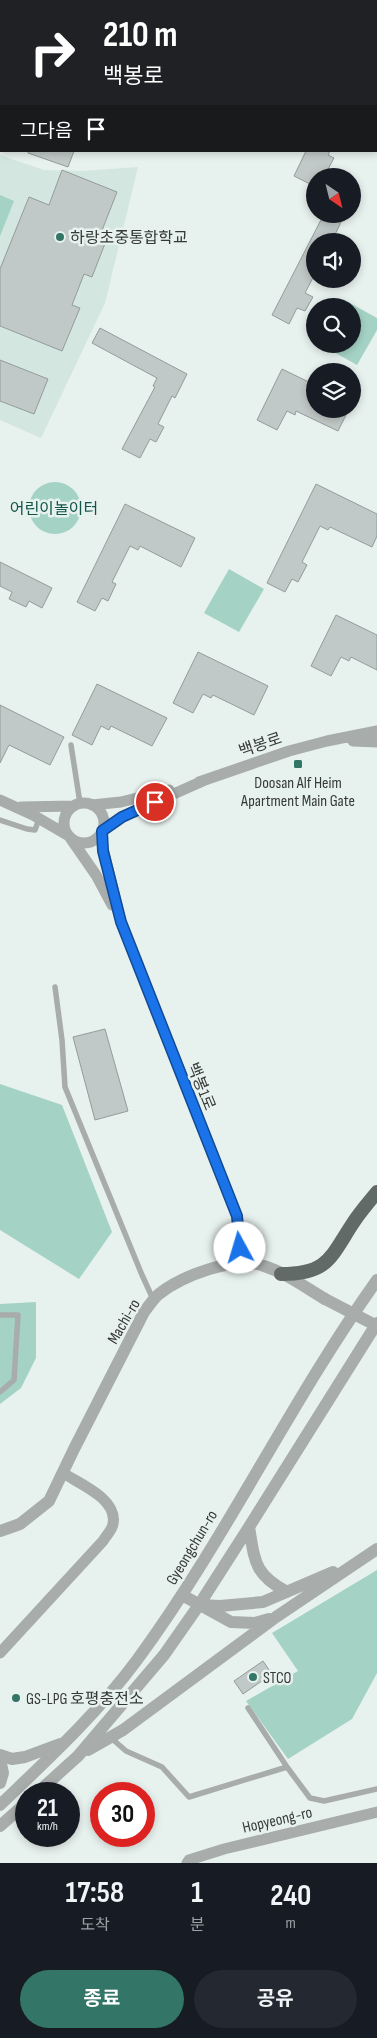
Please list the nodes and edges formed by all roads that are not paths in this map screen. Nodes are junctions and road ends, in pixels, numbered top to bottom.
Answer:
1 (377, 731) edge
2 (327, 741) junction
3 (377, 742) edge
4 (71, 745) dead end
5 (205, 780) junction
6 (0, 800) edge
7 (77, 805) junction
8 (92, 805) junction
9 (16, 808) junction
10 (39, 819) junction
11 (0, 820) edge
12 (102, 831) junction
13 (69, 836) junction
14 (121, 922) junction
15 (55, 986) dead end
16 (377, 1192) edge
17 (242, 1264) junction
18 (281, 1274) junction
19 (377, 1280) edge
20 (154, 1300) junction
21 (0, 1315) edge
22 (377, 1324) edge
23 (0, 1392) edge
24 (63, 1473) junction
25 (249, 1527) junction
26 (0, 1531) edge
27 (377, 1549) edge
28 (360, 1560) junction
29 (286, 1592) junction
30 (182, 1595) junction
31 (199, 1605) junction
32 (276, 1618) junction
33 (0, 1652) edge
34 (248, 1708) dead end
35 (110, 1737) junction
36 (67, 1742) junction
37 (0, 1755) edge
38 (78, 1756) junction
39 (0, 1759) edge
40 (287, 1766) junction
41 (49, 1782) edge
42 (0, 1783) edge
43 (377, 1789) edge
44 (0, 1806) edge
45 (377, 1812) edge
46 (15, 1813) edge
47 (0, 1826) edge
48 (187, 1863) edge

1 - 2 street, 백봉로
2 - 3 street, 백봉로
2 - 5 street, 백봉로
4 - 7 lane
5 - 8 street, 백봉로
5 - 12 street, 백봉로
6 - 9 street
7 - 8 street
7 - 9 street
7 - 13 street
8 - 12 street
9 - 10 street
10 - 11 lane
10 - 13 street
12 - 13 street
12 - 14 street, 백봉1로
13 - 14 street, 백봉1로
14 - 17 street, 백봉1로
15 - 20 lane
16 - 18 highway
17 - 18 street, Machi-ro
17 - 20 street, Machi-ro
18 - 22 street, Machi-ro, bridge
19 - 30 street, Gyeongchun-ro
20 - 24 street, Machi-ro
21 - 23 lane
22 - 25 street
24 - 26 street, Machi-ro
24 - 33 street
25 - 29 street
25 - 31 street
27 - 28 street
28 - 29 street
28 - 32 street
29 - 31 street
30 - 31 street
30 - 36 street, Gyeongchun-ro
31 - 32 street
31 - 38 street
32 - 35 street
34 - 40 lane
35 - 38 street
35 - 40 lane
36 - 37 street
36 - 44 street, Gyeongchun-ro
38 - 41 street
39 - 42 street
40 - 43 lane
45 - 48 street, Hopyeong-ro
46 - 47 street

